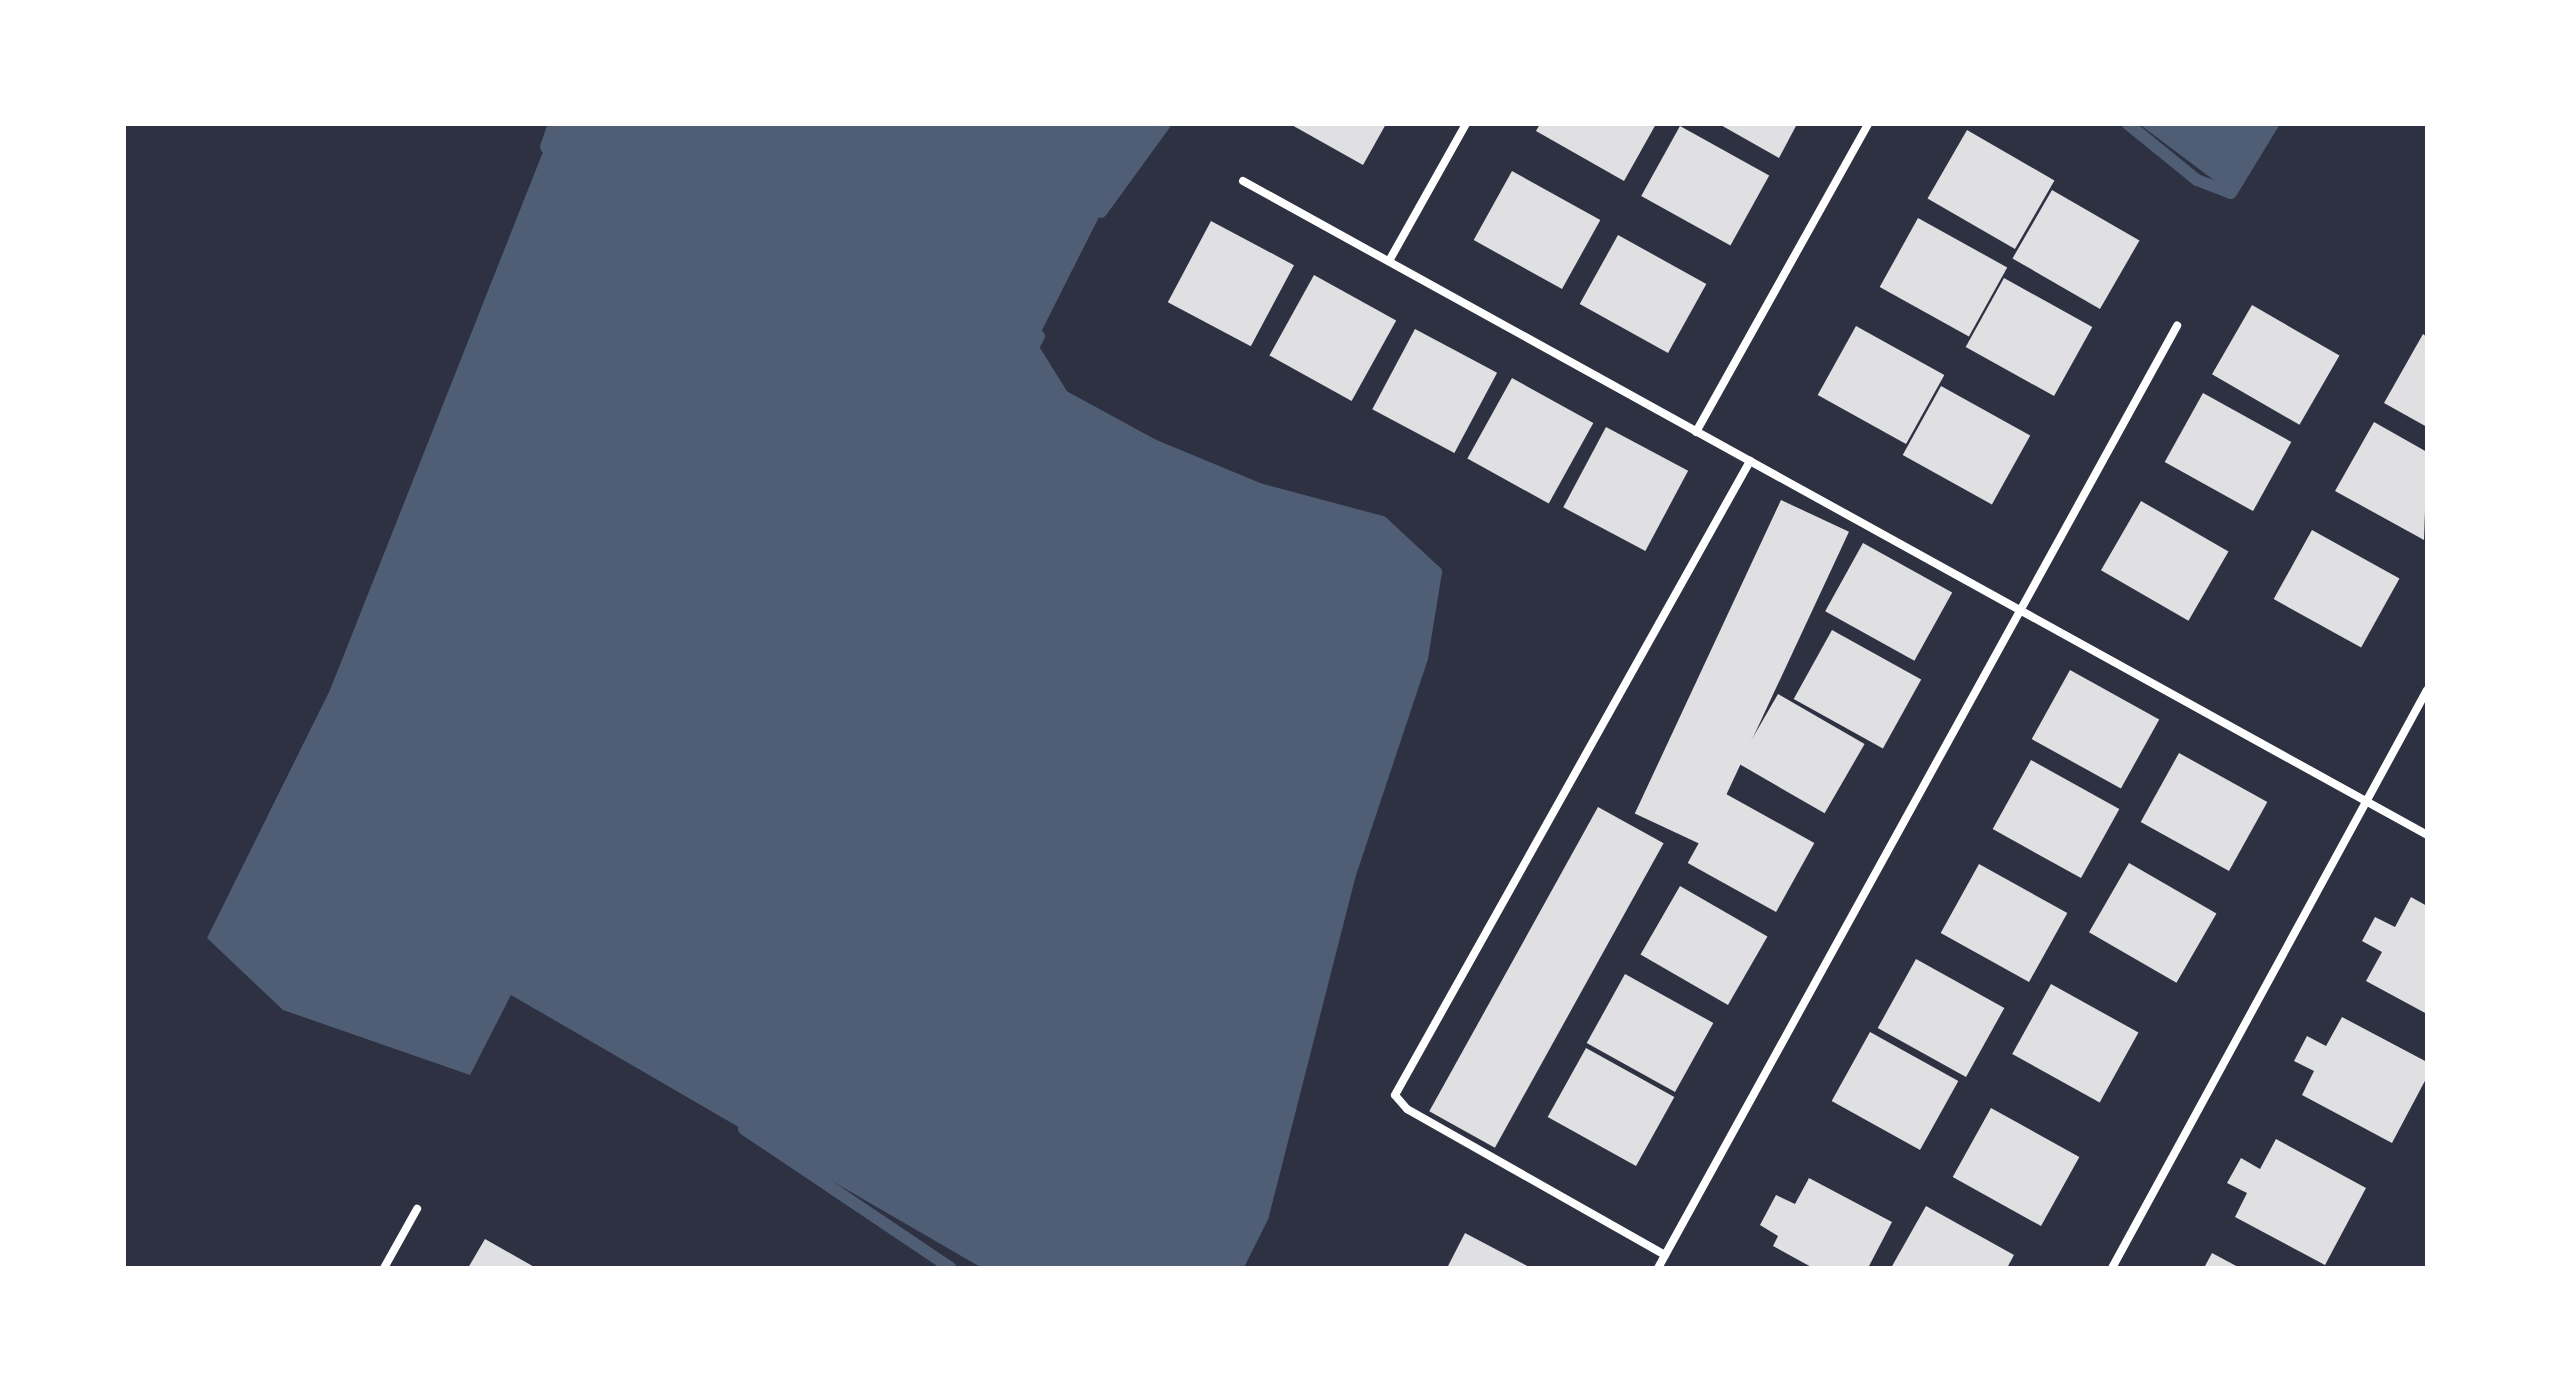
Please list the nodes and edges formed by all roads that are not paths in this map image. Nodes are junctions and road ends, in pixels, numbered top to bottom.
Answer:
1 (1466, 124) edge
2 (1868, 124) edge
3 (1243, 181) dead end
4 (1389, 261) junction
5 (2177, 326) dead end
6 (1696, 432) junction
7 (1750, 461) junction
8 (2020, 610) junction
9 (2427, 690) edge
10 (2367, 802) junction
11 (2427, 835) edge
12 (417, 1209) dead end
13 (1665, 1255) junction
14 (384, 1268) edge
15 (1658, 1268) edge
16 (2112, 1268) edge

1 - 4 street
2 - 6 street
3 - 4 street
4 - 6 street
5 - 8 street
6 - 7 street
7 - 8 street
7 - 13 street
8 - 10 street
8 - 13 street
9 - 10 street
10 - 11 street
10 - 16 street
12 - 14 street
13 - 15 street

